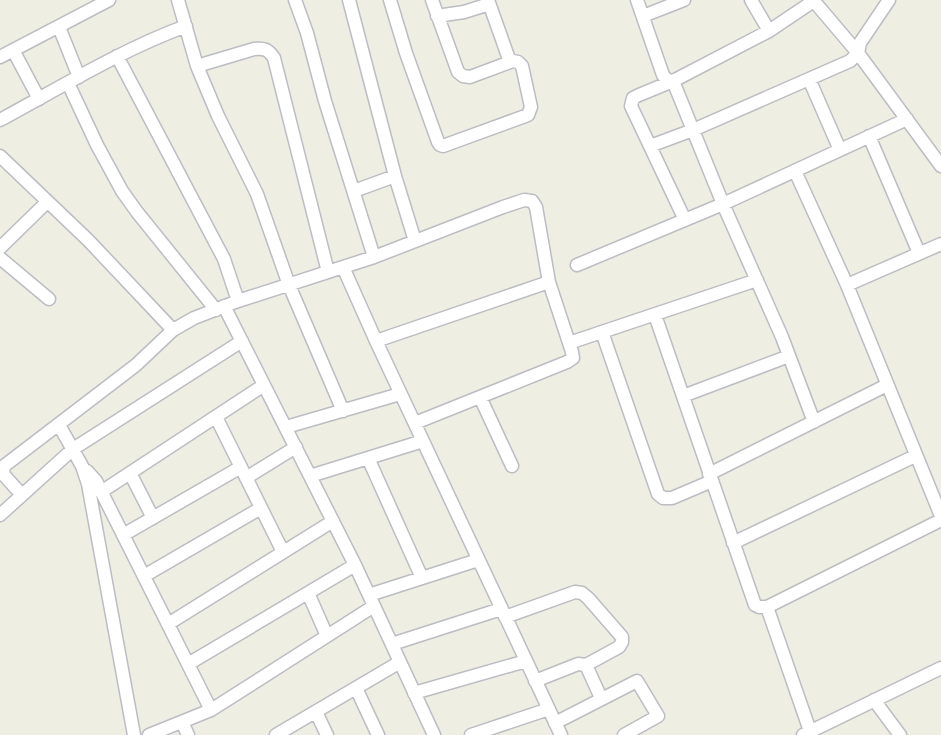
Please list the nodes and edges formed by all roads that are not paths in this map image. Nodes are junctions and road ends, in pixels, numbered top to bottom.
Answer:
1 (110, 0) edge
2 (178, 0) edge
3 (295, 0) edge
4 (349, 0) edge
5 (390, 0) edge
6 (432, 0) edge
7 (637, 0) edge
8 (684, 0) edge
9 (751, 0) edge
10 (814, 0) edge
11 (889, 0) edge
12 (489, 2) edge
13 (437, 16) junction
14 (643, 16) junction
15 (186, 26) junction
16 (58, 27) junction
17 (770, 31) junction
18 (13, 50) junction
19 (858, 53) junction
20 (117, 56) junction
21 (0, 57) edge
22 (510, 62) junction
23 (197, 66) junction
24 (79, 77) junction
25 (809, 79) junction
26 (673, 81) junction
27 (68, 83) junction
28 (39, 99) junction
29 (906, 119) junction
30 (0, 120) edge
31 (693, 130) junction
32 (869, 136) junction
33 (650, 146) junction
34 (840, 150) junction
35 (2, 162) edge
36 (941, 166) edge
37 (796, 170) junction
38 (395, 176) junction
39 (354, 191) junction
40 (47, 202) junction
41 (723, 204) junction
42 (685, 220) junction
43 (415, 241) junction
44 (941, 244) edge
45 (0, 248) edge
46 (919, 253) junction
47 (374, 257) junction
48 (0, 258) edge
49 (577, 265) dead end
50 (343, 267) junction
51 (328, 272) junction
52 (757, 280) junction
53 (549, 282) junction
54 (289, 285) junction
55 (847, 285) junction
56 (49, 299) dead end
57 (238, 301) junction
58 (220, 308) junction
59 (655, 315) junction
60 (173, 330) junction
61 (598, 334) junction
62 (376, 341) junction
63 (242, 342) junction
64 (573, 342) junction
65 (789, 356) junction
66 (887, 385) junction
67 (264, 386) junction
68 (400, 394) junction
69 (683, 396) junction
70 (480, 397) junction
71 (343, 411) junction
72 (216, 417) junction
73 (814, 422) junction
74 (415, 423) junction
75 (59, 425) junction
76 (286, 427) junction
77 (423, 441) junction
78 (296, 447) junction
79 (73, 449) junction
80 (916, 456) junction
81 (368, 458) junction
82 (82, 466) junction
83 (512, 466) dead end
84 (244, 472) junction
85 (130, 473) junction
86 (310, 476) junction
87 (711, 478) junction
88 (101, 492) junction
89 (22, 495) junction
90 (261, 508) junction
91 (0, 515) edge
92 (941, 516) edge
93 (153, 518) junction
94 (941, 520) edge
95 (333, 521) junction
96 (123, 535) junction
97 (733, 543) junction
98 (283, 552) junction
99 (478, 560) junction
100 (356, 565) junction
101 (144, 576) junction
102 (422, 578) junction
103 (308, 594) junction
104 (372, 600) junction
105 (767, 607) junction
106 (503, 613) junction
107 (168, 624) junction
108 (326, 636) junction
109 (392, 644) junction
110 (526, 661) junction
111 (400, 662) junction
112 (188, 664) junction
113 (586, 665) junction
114 (941, 668) edge
115 (535, 681) junction
116 (356, 688) junction
117 (414, 692) junction
118 (601, 698) junction
119 (874, 700) junction
120 (549, 709) junction
121 (211, 710) junction
122 (316, 712) junction
123 (182, 722) junction
124 (555, 723) junction
125 (495, 731) edge
126 (806, 733) edge
127 (134, 735) edge
128 (149, 735) edge
129 (188, 735) edge
130 (276, 735) edge
131 (327, 735) edge
132 (378, 735) edge
133 (434, 735) edge
134 (471, 735) edge
135 (561, 735) edge
136 (624, 735) edge
137 (900, 735) edge

1 - 16 street
2 - 15 street
3 - 39 street
4 - 38 street
5 - 22 street
6 - 13 street
7 - 14 street
8 - 14 street
9 - 17 street
10 - 17 street
10 - 19 street
11 - 19 street
12 - 13 street
12 - 22 street
13 - 22 street
14 - 26 street
15 - 20 street
15 - 23 street
16 - 18 street
16 - 24 street
17 - 26 street
18 - 21 street
18 - 28 street
19 - 25 street
19 - 29 street
20 - 24 street
20 - 57 street
23 - 51 street
23 - 54 street
24 - 27 street
25 - 31 street
25 - 34 street
26 - 31 street
26 - 33 street
27 - 28 street
27 - 58 street
28 - 30 street
29 - 32 street
29 - 36 street
31 - 33 street
31 - 41 street
32 - 34 street
32 - 46 street
33 - 42 street
34 - 37 street
35 - 40 street
37 - 41 street
37 - 55 street
38 - 39 street
38 - 43 street
39 - 47 street
40 - 45 street
40 - 60 street
41 - 42 street
41 - 52 street
42 - 49 street
43 - 47 street
43 - 53 street
44 - 46 street
46 - 55 street
47 - 50 street
48 - 56 street
50 - 51 street
50 - 62 street
51 - 54 street
52 - 59 street
52 - 65 street
53 - 62 street
53 - 64 street
54 - 57 street
54 - 71 street
55 - 66 street
57 - 58 street
58 - 60 street
58 - 63 street
59 - 61 street
59 - 69 street
60 - 75 street
61 - 64 street
61 - 87 street
62 - 68 street
63 - 67 street
63 - 79 street
64 - 70 street
65 - 69 street
65 - 73 street
66 - 73 street
66 - 80 street
67 - 72 street
67 - 76 street
68 - 71 street
68 - 74 street
69 - 87 street
70 - 74 street
70 - 83 street
71 - 76 street
72 - 84 street
72 - 85 street
73 - 87 street
74 - 77 street
75 - 79 street
75 - 89 street
76 - 78 street
77 - 81 street
77 - 99 street
78 - 84 street
78 - 86 street
79 - 82 street
79 - 89 street
80 - 92 street
80 - 97 street
81 - 86 street
81 - 102 street
82 - 88 street
82 - 127 street
84 - 90 street
84 - 93 street
85 - 88 street
85 - 93 street
86 - 95 street
87 - 97 street
88 - 96 street
89 - 91 street
90 - 98 street
90 - 101 street
93 - 96 street
94 - 105 street
95 - 98 street
95 - 100 street
96 - 101 street
97 - 105 street
98 - 107 street
99 - 102 street
99 - 106 street
100 - 103 street
100 - 104 street
101 - 107 street
102 - 104 street
103 - 108 street
103 - 112 street
104 - 108 street
104 - 109 street
105 - 126 street
106 - 109 street
106 - 110 street
106 - 113 street
107 - 112 street
108 - 121 street
109 - 111 street
110 - 115 street
110 - 117 street
111 - 116 street
111 - 117 street
112 - 121 street
113 - 115 street
113 - 118 street
114 - 119 street
115 - 120 street
116 - 122 street
116 - 132 street
117 - 133 street
118 - 124 street
118 - 136 street
119 - 126 street
119 - 137 street
120 - 124 street
120 - 125 street
121 - 123 street
122 - 130 street
122 - 131 street
123 - 128 street
123 - 129 street
124 - 135 street
125 - 134 street

